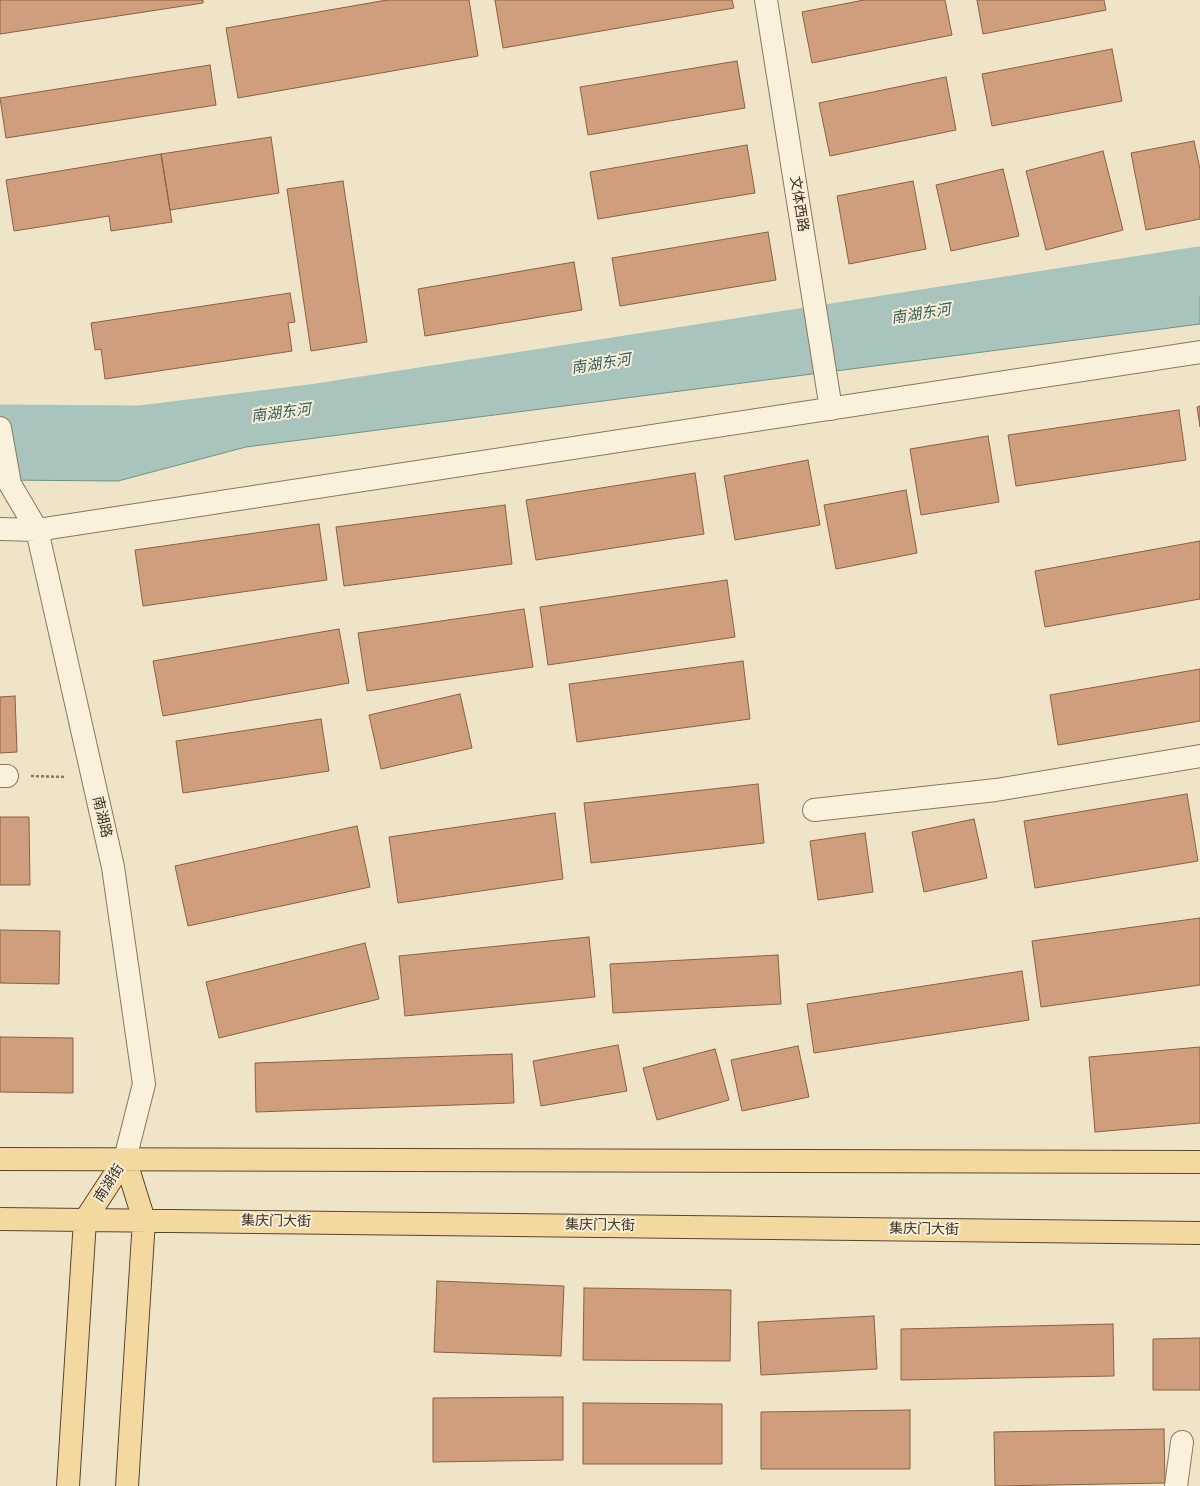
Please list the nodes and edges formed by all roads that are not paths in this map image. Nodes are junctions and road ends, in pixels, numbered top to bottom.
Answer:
1 (766, 0) edge
2 (1200, 352) edge
3 (831, 409) junction
4 (0, 428) edge
5 (0, 529) edge
6 (37, 530) junction
7 (1200, 756) edge
8 (814, 810) dead end
9 (0, 1159) edge
10 (125, 1159) junction
11 (1200, 1162) edge
12 (0, 1219) edge
13 (85, 1220) junction
14 (144, 1220) junction
15 (1200, 1233) edge
16 (1182, 1442) dead end
17 (68, 1486) edge
18 (127, 1486) edge
19 (1176, 1486) edge

1 - 3 street, 文体西路
2 - 3 street
3 - 6 street
4 - 6 street, 南湖路
5 - 6 street
6 - 10 street, 南湖路
7 - 8 street
9 - 10 main road
10 - 11 main road
10 - 13 main road, 南湖街
10 - 14 main road, 南湖街
12 - 13 main road, 集庆门大街
13 - 14 main road, 集庆门大街
13 - 17 main road, 南湖街
14 - 15 main road, 集庆门大街
14 - 18 main road, 南湖街
16 - 19 street

